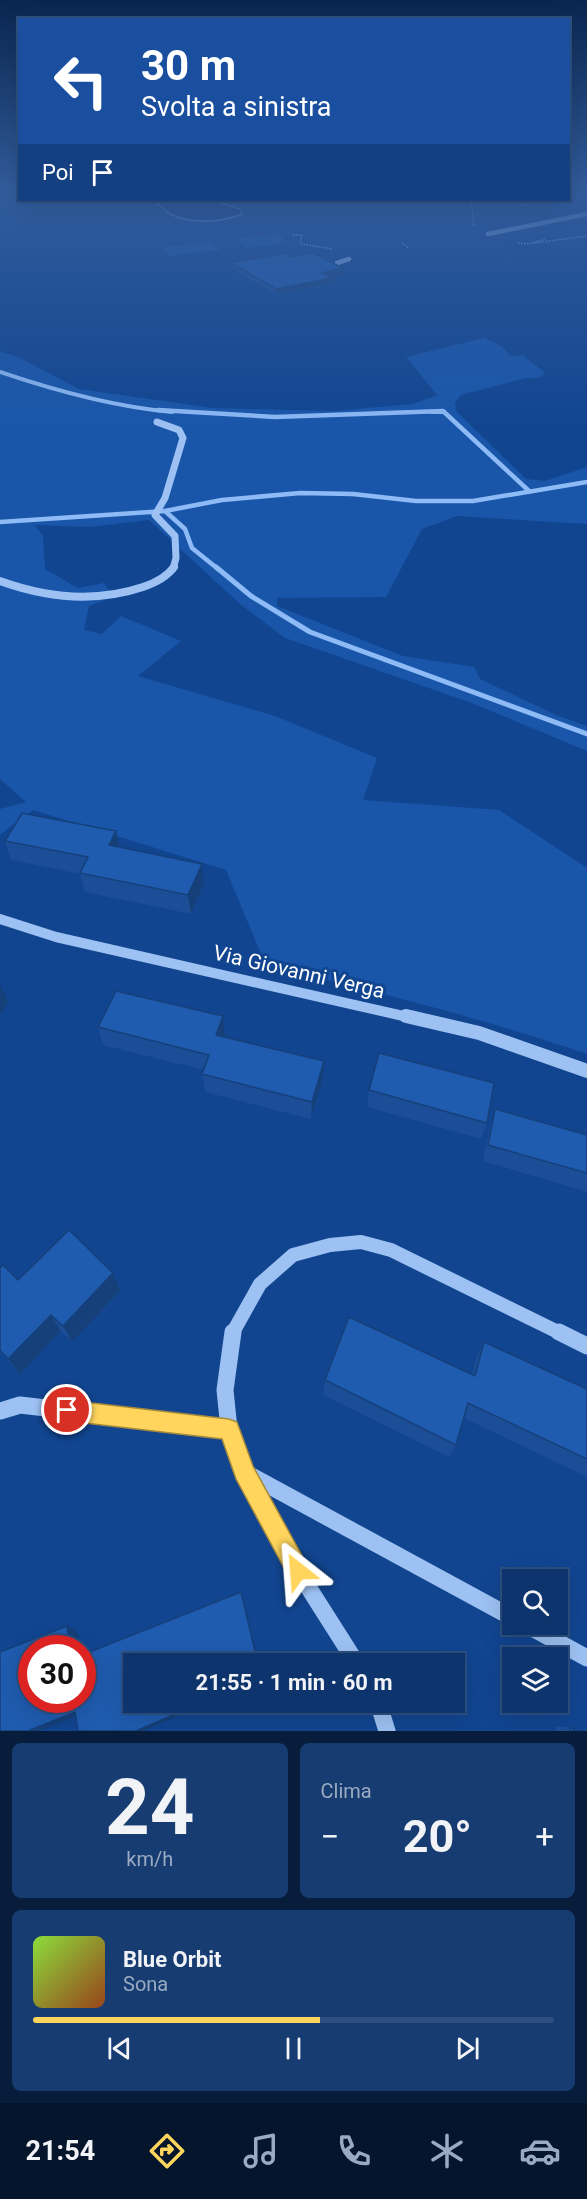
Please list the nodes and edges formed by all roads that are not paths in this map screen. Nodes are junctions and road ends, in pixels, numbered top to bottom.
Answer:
1 (157, 422) dead end
2 (0, 581) edge
3 (0, 919) edge
4 (587, 1071) edge
5 (587, 1346) edge
6 (0, 1411) edge
7 (229, 1429) junction
8 (244, 1472) junction
9 (502, 1612) edge
10 (545, 1635) edge
11 (350, 1653) edge
12 (587, 1658) edge
13 (381, 1713) edge
14 (387, 1731) edge

1 - 2 street
3 - 4 street, Via Giovanni Verga
5 - 7 street
6 - 7 street
7 - 8 street
8 - 9 street
8 - 11 street
10 - 12 street
13 - 14 street

